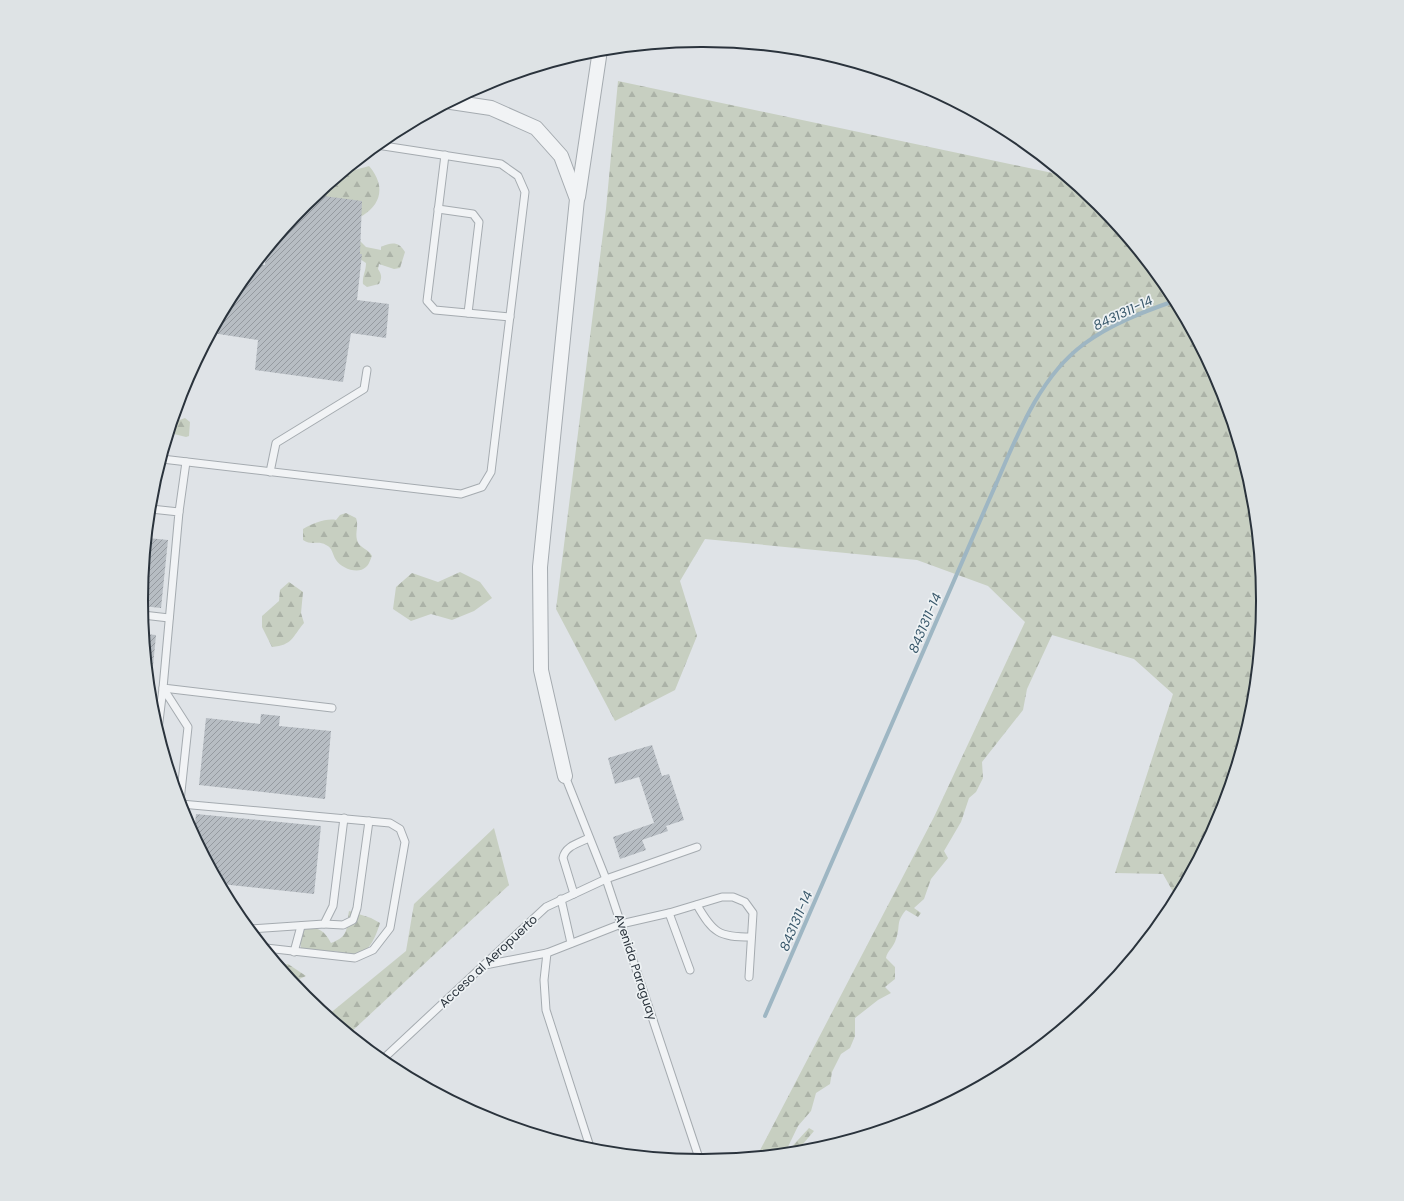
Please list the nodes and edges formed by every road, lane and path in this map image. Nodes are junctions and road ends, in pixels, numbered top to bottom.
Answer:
1 (599, 57) edge
2 (459, 103) edge
3 (386, 146) edge
4 (446, 155) junction
5 (577, 199) junction
6 (438, 210) junction
7 (468, 313) junction
8 (510, 318) junction
9 (367, 370) dead end
10 (166, 460) edge
11 (186, 462) junction
12 (270, 472) junction
13 (156, 510) edge
14 (179, 512) junction
15 (149, 616) edge
16 (169, 618) junction
17 (162, 688) junction
18 (332, 708) dead end
19 (160, 711) edge
20 (565, 776) joint
21 (182, 787) edge
22 (188, 804) edge
23 (344, 818) junction
24 (369, 821) junction
25 (589, 838) junction
26 (697, 847) dead end
27 (606, 879) junction
28 (574, 894) junction
29 (561, 899) junction
30 (697, 905) junction
31 (669, 913) junction
32 (324, 924) junction
33 (621, 924) junction
34 (301, 926) junction
35 (257, 929) edge
36 (751, 937) junction
37 (571, 943) junction
38 (273, 949) edge
39 (294, 952) junction
40 (547, 953) junction
41 (485, 965) junction
42 (690, 970) dead end
43 (749, 977) dead end
44 (387, 1056) edge
45 (588, 1142) edge
46 (698, 1154) edge

1 - 5 street
2 - 5 street
3 - 4 lane
4 - 6 lane
4 - 8 lane
5 - 20 street
6 - 7 lane
6 - 7 lane
7 - 8 lane
8 - 12 lane
9 - 12 lane
10 - 11 lane
11 - 12 lane
11 - 14 lane
13 - 14 lane
14 - 16 lane
15 - 16 lane
16 - 17 lane
17 - 18 lane
17 - 19 lane
17 - 21 lane
20 - 25 lane, Avenida Paraguay
22 - 23 lane
23 - 24 lane
23 - 32 lane
24 - 32 lane
24 - 39 lane
25 - 27 lane, Avenida Paraguay
25 - 28 lane
26 - 27 lane, Acceso al Aeropuerto
27 - 28 lane, Acceso al Aeropuerto
27 - 33 lane, Avenida Paraguay
28 - 29 lane, Acceso al Aeropuerto
29 - 37 lane
29 - 41 lane, Acceso al Aeropuerto
30 - 31 lane
30 - 36 lane
30 - 36 lane
31 - 33 lane
31 - 42 lane
32 - 34 lane
33 - 37 lane
33 - 46 lane, Avenida Paraguay
34 - 35 lane
34 - 39 lane
36 - 43 lane
37 - 40 lane
38 - 39 lane
40 - 41 lane
40 - 45 lane
41 - 44 lane, Acceso al Aeropuerto

